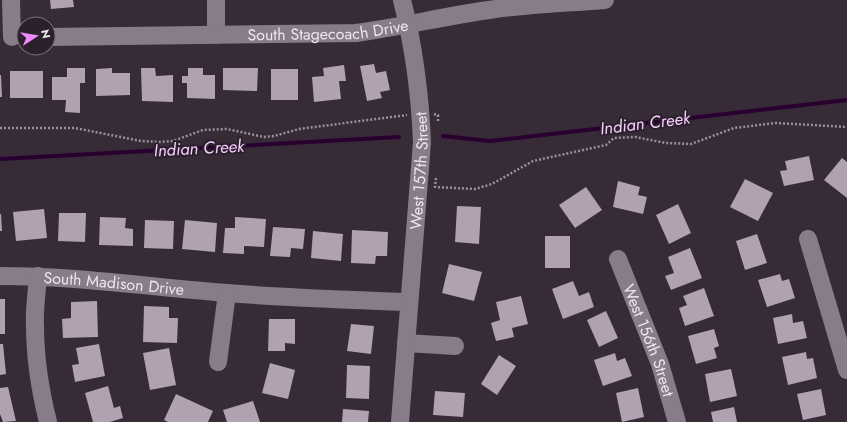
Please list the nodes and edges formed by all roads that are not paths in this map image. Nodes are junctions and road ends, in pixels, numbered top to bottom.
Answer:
1 (11, 0) edge
2 (216, 0) edge
3 (402, 0) edge
4 (606, 0) edge
5 (576, 1) edge
6 (408, 24) junction
7 (216, 35) junction
8 (12, 37) edge
9 (56, 37) edge
10 (808, 239) dead end
11 (618, 259) dead end
12 (0, 276) edge
13 (38, 276) junction
14 (227, 293) junction
15 (409, 302) junction
16 (406, 343) junction
17 (455, 346) dead end
18 (218, 362) dead end
19 (847, 370) edge
20 (48, 422) edge
21 (400, 422) edge
22 (677, 422) edge

1 - 8 street
2 - 7 street
3 - 6 street, West 157th Street
4 - 5 street, South Stagecoach Drive
5 - 6 street, South Stagecoach Drive
6 - 7 street, South Stagecoach Drive
6 - 15 street, West 157th Street
7 - 9 street, South Stagecoach Drive
10 - 19 street
11 - 22 street, West 156th Street
12 - 13 street, South Madison Drive
13 - 14 street, South Madison Drive
13 - 20 street
14 - 15 street, South Madison Drive
14 - 18 street
15 - 16 street, West 157th Street
16 - 17 street
16 - 21 street, West 157th Street

